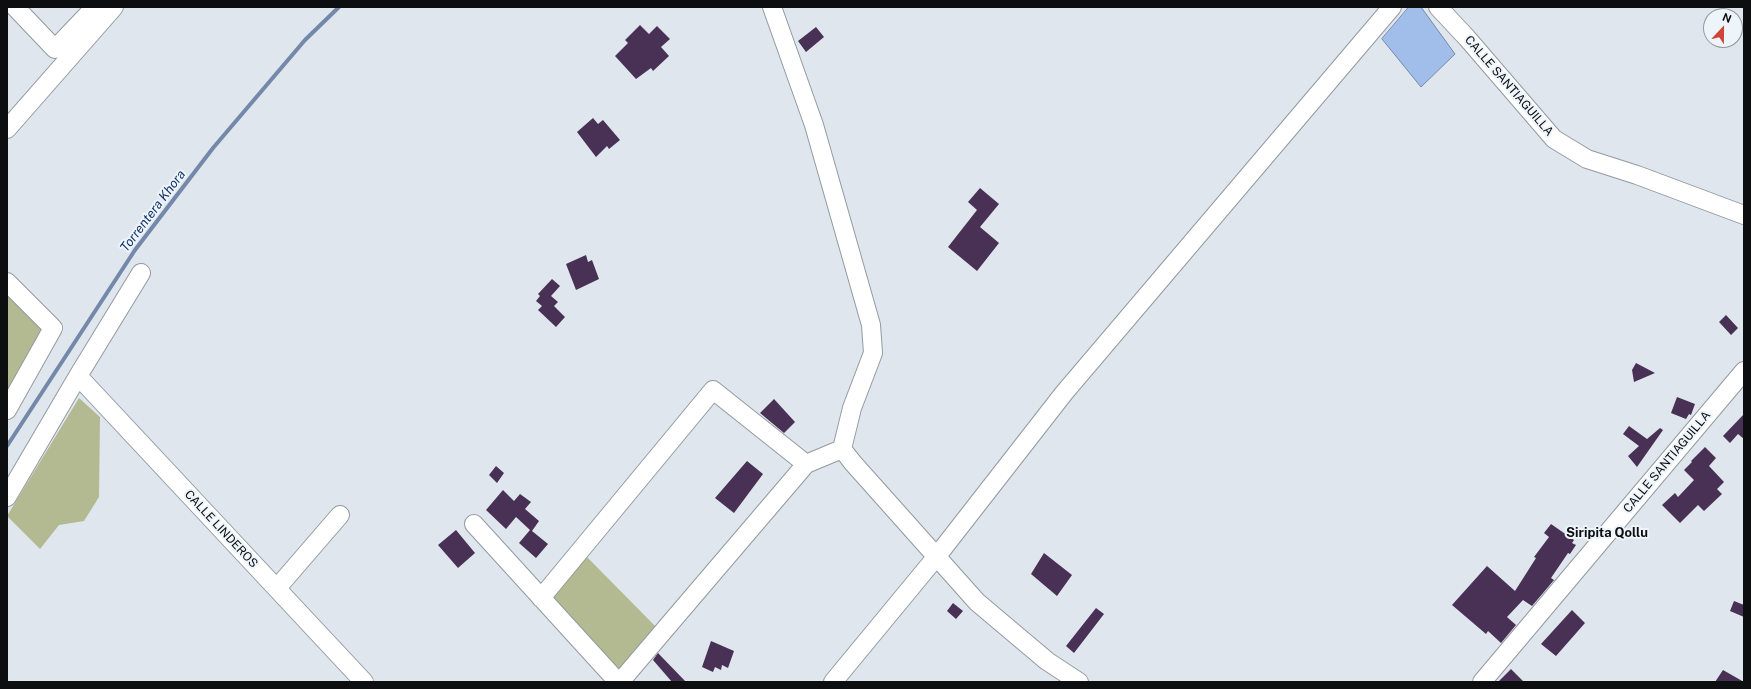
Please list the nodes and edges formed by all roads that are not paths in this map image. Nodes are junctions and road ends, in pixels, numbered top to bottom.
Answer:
1 (15, 7) edge
2 (95, 7) edge
3 (114, 7) edge
4 (772, 7) edge
5 (1392, 7) edge
6 (1438, 7) edge
7 (7, 129) edge
8 (1744, 215) edge
9 (141, 274) dead end
10 (7, 282) edge
11 (1744, 371) edge
12 (78, 376) junction
13 (7, 410) edge
14 (842, 449) junction
15 (806, 464) junction
16 (7, 496) edge
17 (340, 515) dead end
18 (474, 524) dead end
19 (937, 556) junction
20 (277, 588) junction
21 (540, 598) junction
22 (364, 682) edge
23 (619, 682) edge
24 (833, 682) edge
25 (1079, 682) edge
26 (1482, 682) edge

1 - 2 street
3 - 7 street
4 - 14 street
5 - 19 street
6 - 8 street, CALLE SANTIAGUILLA
9 - 12 street
10 - 13 street
11 - 26 street, CALLE SANTIAGUILLA
12 - 16 street
12 - 20 street, CALLE LINDEROS
14 - 15 street
14 - 19 street
15 - 21 street
15 - 23 street
17 - 20 street
18 - 21 street
19 - 24 street
19 - 25 street
20 - 22 street, CALLE LINDEROS
21 - 23 street

